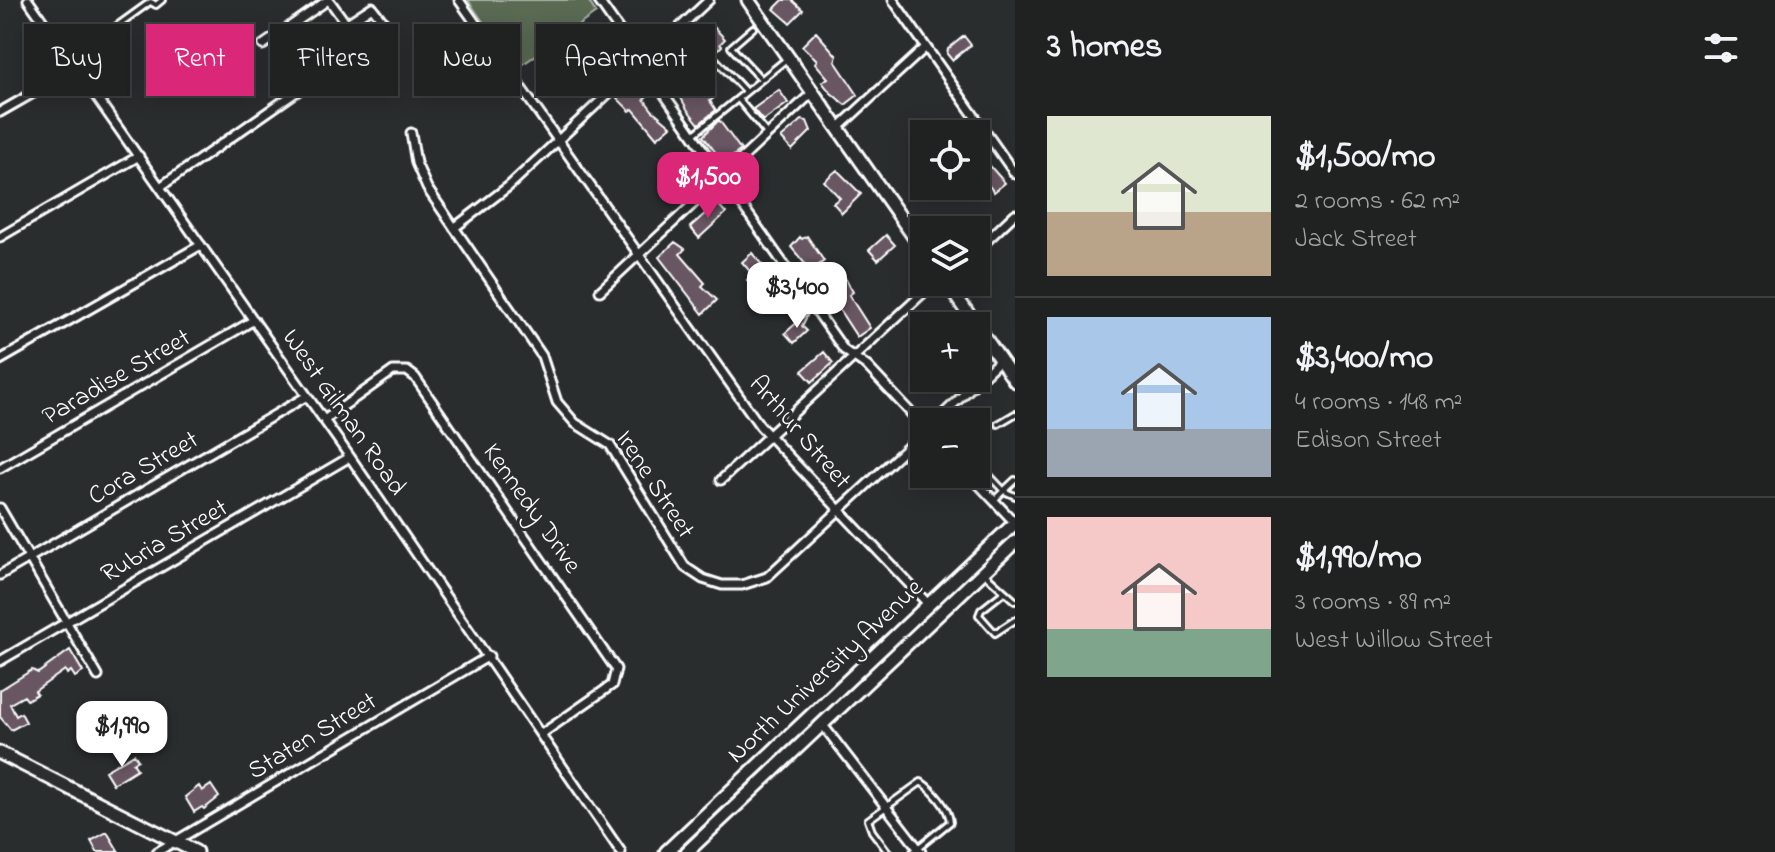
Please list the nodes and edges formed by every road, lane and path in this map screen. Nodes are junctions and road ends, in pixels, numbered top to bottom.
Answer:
1 (28, 0) edge
2 (162, 0) edge
3 (328, 0) edge
4 (380, 0) edge
5 (459, 0) edge
6 (598, 0) edge
7 (709, 0) edge
8 (748, 0) edge
9 (893, 0) edge
10 (150, 1) edge
11 (372, 7) junction
12 (45, 24) edge
13 (118, 24) edge
14 (346, 24) joint
15 (385, 24) edge
16 (615, 24) edge
17 (683, 24) edge
18 (753, 28) dead end
19 (263, 45) dead end
20 (926, 47) junction
21 (789, 58) junction
22 (716, 60) dead end
23 (761, 79) junction
24 (745, 91) junction
25 (813, 92) junction
26 (28, 96) edge
27 (97, 96) edge
28 (290, 96) edge
29 (606, 96) edge
30 (665, 96) edge
31 (739, 100) junction
32 (0, 112) edge
33 (838, 128) junction
34 (411, 133) dead end
35 (693, 135) junction
36 (768, 135) junction
37 (559, 140) junction
38 (139, 156) junction
39 (1015, 174) edge
40 (722, 178) junction
41 (160, 187) junction
42 (1015, 214) edge
43 (454, 228) junction
44 (910, 231) edge
45 (0, 237) edge
46 (990, 238) edge
47 (201, 245) junction
48 (639, 255) junction
49 (600, 291) dead end
50 (920, 296) edge
51 (956, 296) edge
52 (254, 320) junction
53 (853, 357) junction
54 (0, 360) edge
55 (1000, 360) junction
56 (1015, 381) edge
57 (307, 396) junction
58 (950, 408) edge
59 (910, 414) edge
60 (1015, 414) edge
61 (324, 420) junction
62 (998, 424) dead end
63 (769, 436) junction
64 (910, 443) edge
65 (350, 457) junction
66 (0, 468) edge
67 (990, 476) edge
68 (721, 480) dead end
69 (1015, 480) edge
70 (983, 488) edge
71 (1004, 491) junction
72 (1015, 496) edge
73 (994, 500) junction
74 (0, 508) edge
75 (840, 511) junction
76 (1015, 523) edge
77 (1015, 542) edge
78 (30, 558) junction
79 (983, 572) junction
80 (0, 575) edge
81 (1004, 592) junction
82 (1015, 601) edge
83 (929, 605) junction
84 (1015, 620) edge
85 (68, 621) junction
86 (489, 656) junction
87 (0, 661) edge
88 (98, 676) dead end
89 (822, 724) junction
90 (543, 733) junction
91 (0, 753) edge
92 (885, 805) junction
93 (175, 840) junction
94 (917, 851) edge
95 (157, 852) edge
96 (196, 852) edge
97 (621, 852) edge
98 (666, 852) edge
99 (687, 852) edge
100 (888, 852) edge

1 - 12 street, West Gilman Road
2 - 10 lane
3 - 14 street
3 - 19 street
4 - 11 street
5 - 37 street, Arthur Street
6 - 16 street
7 - 17 street
8 - 21 main road
9 - 20 street
10 - 13 lane
11 - 14 street
11 - 15 street
18 - 23 lane
20 - 33 street
20 - 39 street
21 - 23 lane
21 - 25 main road
22 - 24 lane
23 - 24 lane
24 - 31 lane
25 - 33 main road
25 - 36 street
26 - 32 street
27 - 38 street, West Gilman Road
28 - 41 street
29 - 37 street
30 - 35 street
31 - 35 lane
31 - 36 lane
33 - 44 main road
34 - 43 street, Irene Street
35 - 40 street
36 - 40 street
37 - 43 street
37 - 48 street, Arthur Street
38 - 41 street, West Gilman Road
38 - 45 street
40 - 48 street
40 - 53 street
41 - 47 street, West Gilman Road
42 - 46 street
43 - 75 street, Irene Street
47 - 52 street, West Gilman Road
47 - 54 street
48 - 49 street
48 - 63 street, Arthur Street
50 - 53 street
51 - 55 main road
52 - 57 street, West Gilman Road
52 - 66 street, Paradise Street
53 - 59 street
53 - 63 street
55 - 56 main road
55 - 58 street
57 - 61 street, West Gilman Road
57 - 78 street, Cora Street
60 - 62 lane
61 - 65 street, West Gilman Road
61 - 90 street, Kennedy Drive
63 - 68 street
63 - 75 street, Arthur Street
64 - 75 street, Irene Street
65 - 85 street, Rubria Street
65 - 86 street, West Gilman Road
67 - 71 lane
69 - 71 lane
70 - 73 street
71 - 72 lane
71 - 73 lane
73 - 76 street
74 - 78 street
75 - 83 street, Arthur Street
76 - 83 main road, North University Avenue
77 - 79 main road, North University Avenue
78 - 80 street, Cora Street
78 - 85 street
79 - 81 lane
79 - 89 main road, North University Avenue
81 - 82 lane
81 - 84 lane
83 - 98 main road, North University Avenue
85 - 87 street, Rubria Street
85 - 88 street
86 - 90 street, West Gilman Road
86 - 93 street, Staten Street
89 - 92 street
89 - 99 main road, North University Avenue
90 - 97 street, West Gilman Road
91 - 93 main road
92 - 94 street
92 - 94 lane
92 - 100 lane
93 - 95 street, Staten Street
93 - 96 main road

